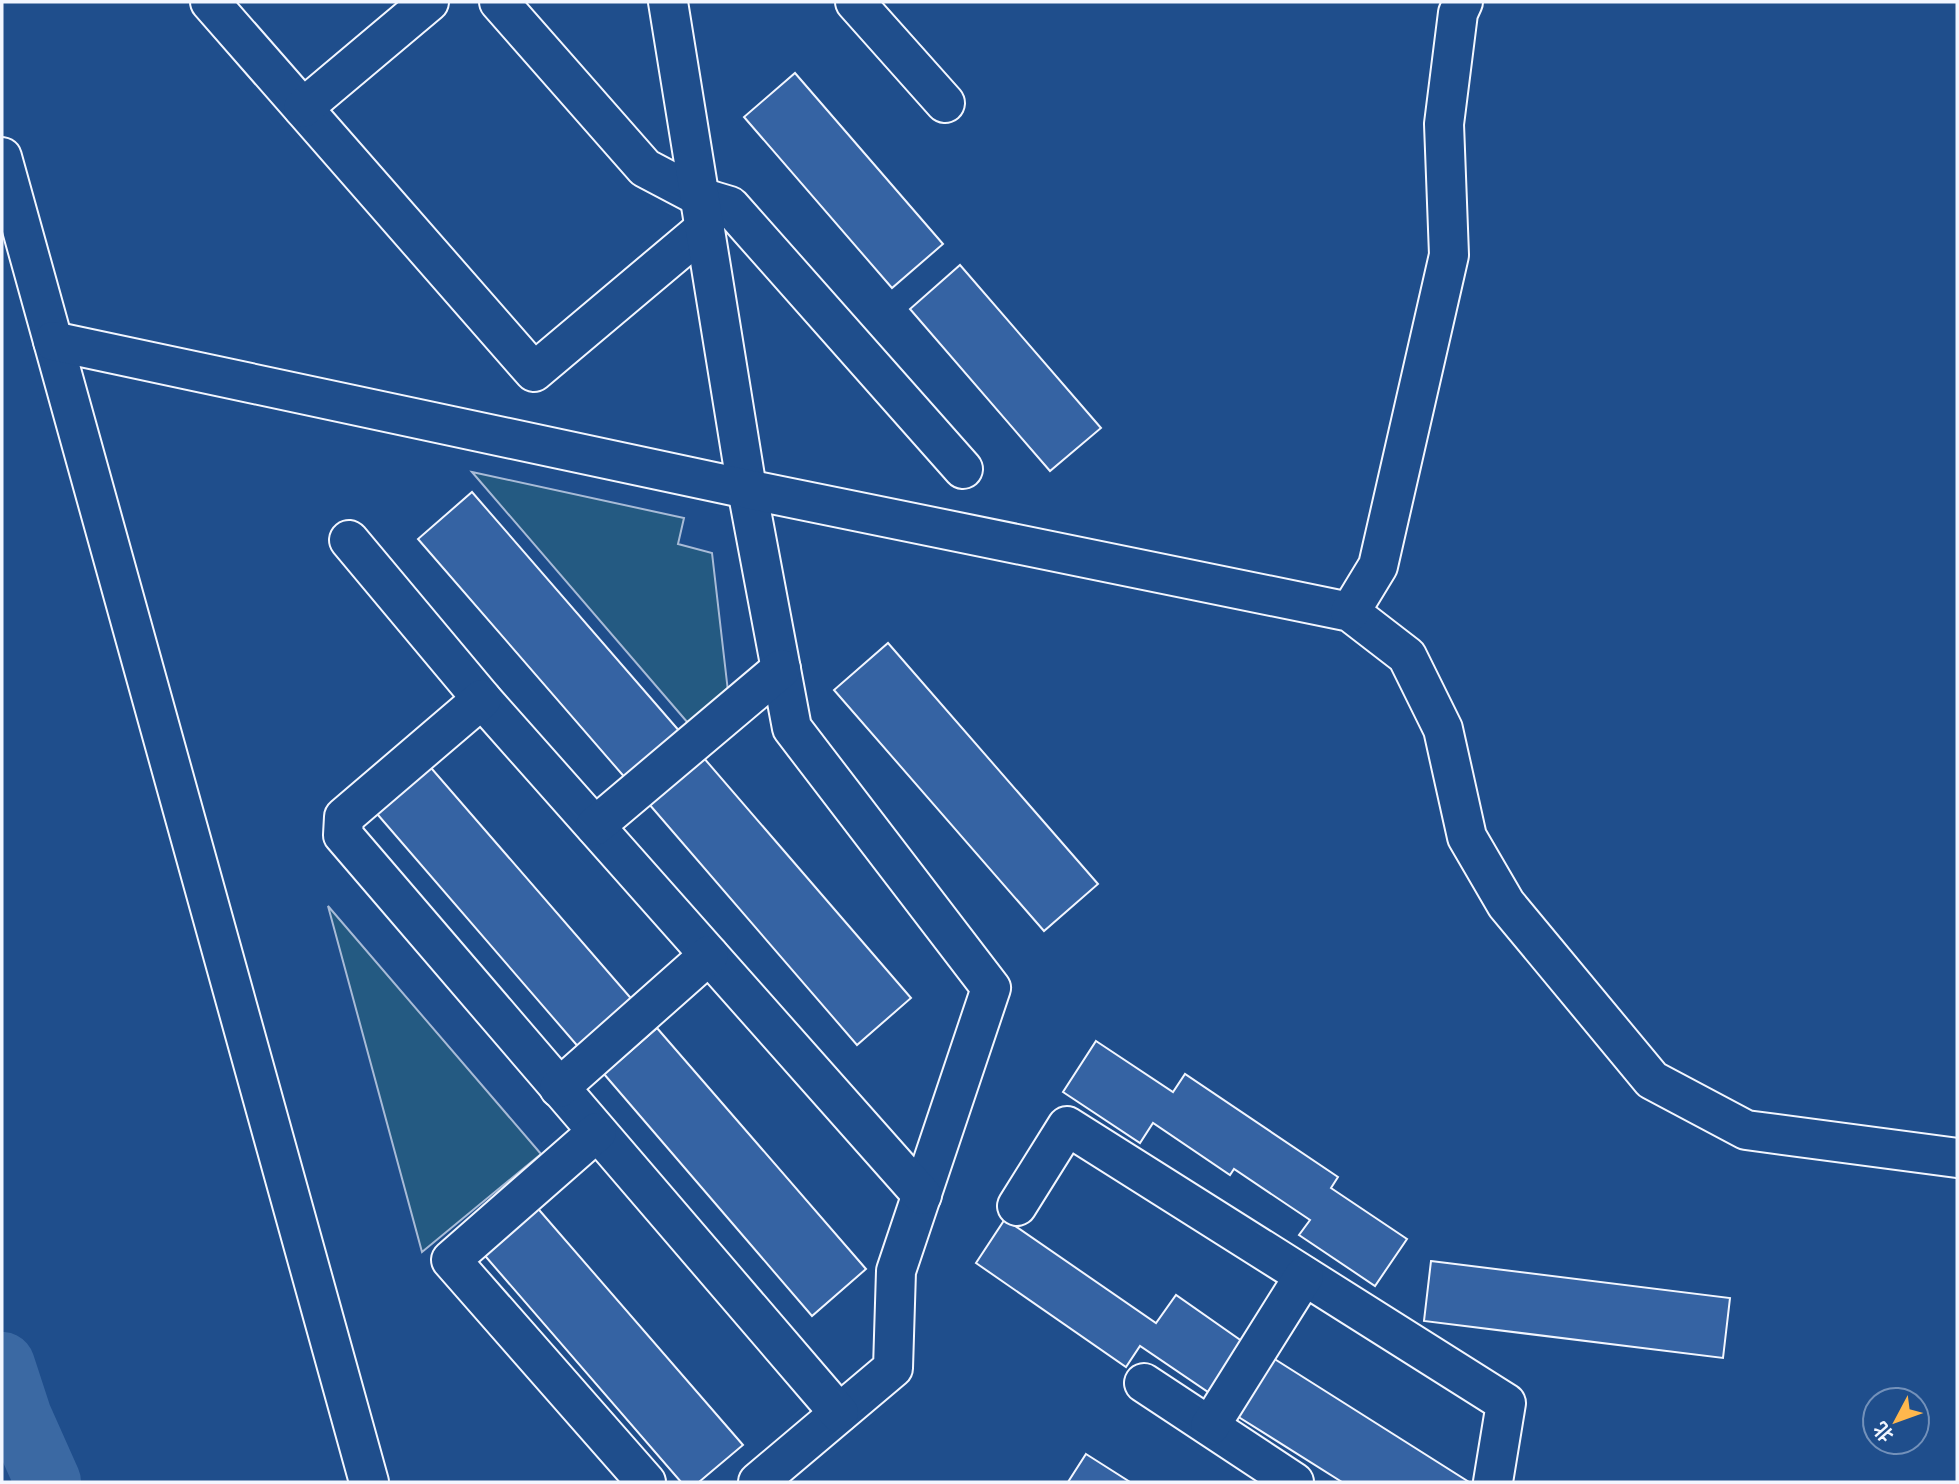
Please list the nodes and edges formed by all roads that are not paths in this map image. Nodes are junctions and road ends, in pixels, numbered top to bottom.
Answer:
1 (210, 2) edge
2 (429, 2) edge
3 (499, 2) edge
4 (668, 2) edge
5 (855, 2) edge
6 (1464, 2) edge
7 (945, 103) dead end
8 (303, 108) junction
9 (2, 157) edge
10 (702, 213) junction
11 (53, 341) junction
12 (963, 470) dead end
13 (747, 489) junction
14 (349, 540) dead end
15 (1350, 612) junction
16 (781, 669) junction
17 (482, 699) junction
18 (595, 827) junction
19 (709, 955) junction
20 (559, 1087) junction
21 (597, 1132) junction
22 (1957, 1158) edge
23 (922, 1195) junction
24 (1017, 1206) dead end
25 (1304, 1276) junction
26 (1144, 1383) dead end
27 (839, 1413) junction
28 (1210, 1426) junction
29 (369, 1482) edge
30 (646, 1482) edge
31 (758, 1482) edge
32 (1294, 1482) edge
33 (1493, 1482) edge

1 - 8 street
2 - 8 street
3 - 10 street
4 - 10 street
5 - 7 street
6 - 15 street
8 - 10 street
9 - 11 street
10 - 12 street
10 - 13 street
11 - 13 street
11 - 29 street
13 - 15 street
13 - 16 street
14 - 17 street
15 - 22 street
16 - 18 street
16 - 23 street
17 - 18 street
17 - 20 street
18 - 19 street
19 - 20 street
19 - 23 street
20 - 21 street
21 - 27 street
21 - 30 street
23 - 27 street
24 - 25 street
25 - 28 street
25 - 33 street
26 - 28 street
27 - 31 street
28 - 32 street

